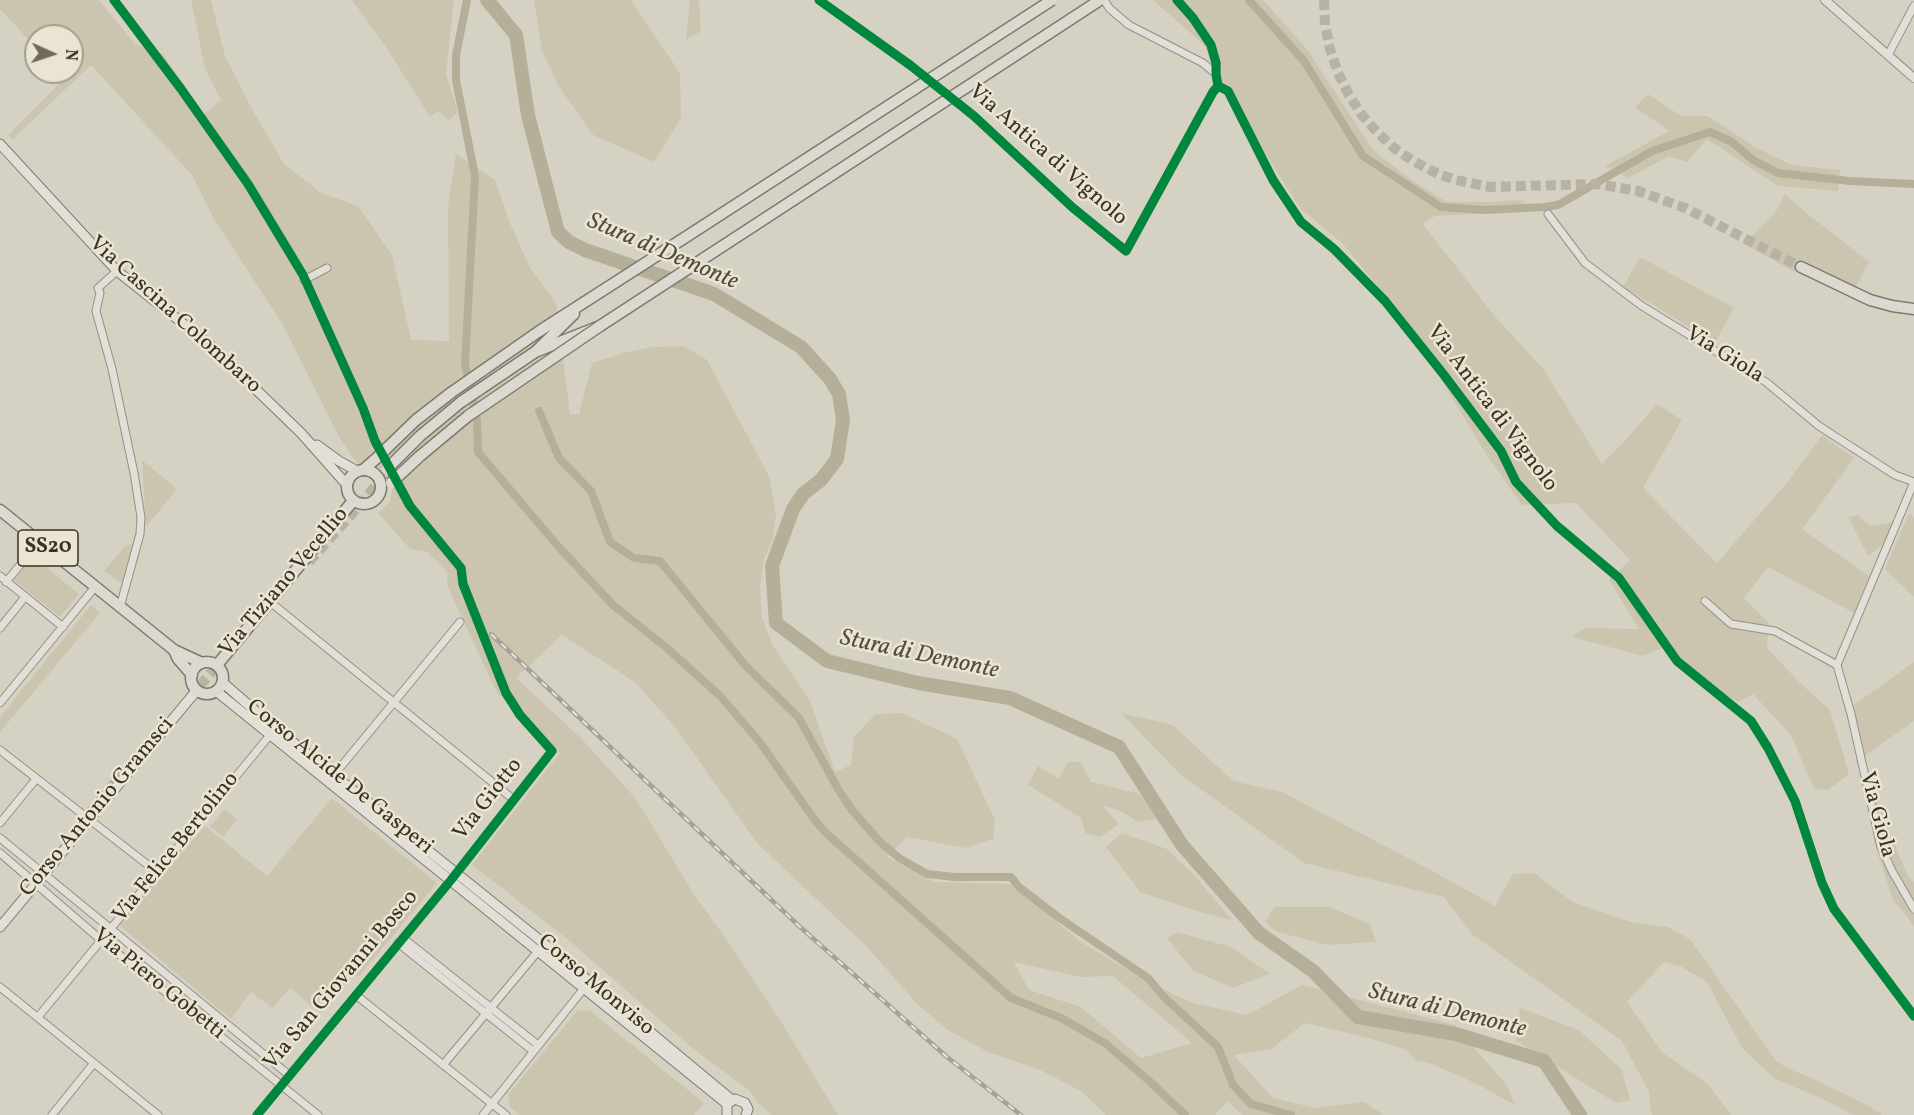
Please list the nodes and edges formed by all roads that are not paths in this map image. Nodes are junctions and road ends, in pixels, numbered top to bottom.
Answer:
1 (114, 0) edge
2 (1052, 0) edge
3 (1102, 0) edge
4 (1177, 0) edge
5 (1825, 0) edge
6 (1914, 6) edge
7 (847, 20) dead end
8 (1888, 55) junction
9 (1216, 74) junction
10 (1914, 78) edge
11 (1218, 86) junction
12 (0, 144) edge
13 (1548, 214) dead end
14 (1801, 267) tunnel mouth
15 (327, 268) dead end
16 (117, 271) junction
17 (308, 279) junction
18 (594, 297) junction
19 (1914, 309) edge
20 (600, 326) junction
21 (535, 352) junction
22 (301, 433) junction
23 (387, 469) tunnel mouth
24 (360, 470) junction
25 (1914, 482) edge
26 (347, 485) junction
27 (386, 486) junction
28 (353, 501) junction
29 (0, 510) edge
30 (39, 542) junction
31 (3, 579) edge
32 (95, 587) junction
33 (25, 597) junction
34 (269, 601) junction
35 (1705, 601) dead end
36 (120, 607) junction
37 (460, 622) dead end
38 (63, 627) junction
39 (0, 628) edge
40 (174, 651) junction
41 (202, 663) junction
42 (217, 665) junction
43 (1837, 665) junction
44 (192, 675) junction
45 (219, 687) junction
46 (197, 690) junction
47 (394, 702) junction
48 (0, 703) edge
49 (270, 735) junction
50 (0, 750) edge
51 (334, 775) junction
52 (36, 779) junction
53 (513, 799) junction
54 (88, 819) junction
55 (0, 823) edge
56 (0, 838) edge
57 (0, 853) edge
58 (156, 872) junction
59 (44, 873) junction
60 (454, 876) junction
61 (36, 882) junction
62 (1914, 909) edge
63 (0, 927) edge
64 (111, 927) junction
65 (101, 940) junction
66 (401, 941) junction
67 (539, 950) junction
68 (0, 987) edge
69 (585, 987) junction
70 (356, 995) junction
71 (488, 1010) junction
72 (1914, 1016) edge
73 (38, 1017) junction
74 (536, 1048) junction
75 (94, 1063) junction
76 (443, 1065) junction
77 (289, 1075) junction
78 (281, 1085) junction
79 (730, 1102) junction
80 (492, 1104) junction
81 (748, 1114) edge
82 (52, 1115) edge
83 (158, 1115) edge
84 (257, 1115) edge
85 (318, 1115) edge
86 (483, 1115) edge
87 (506, 1115) edge
88 (727, 1115) edge

1 - 17 street
2 - 18 main road, bridge
3 - 9 street
3 - 20 main road, bridge
4 - 9 street
5 - 8 street
6 - 8 street
7 - 11 street, Via Antica di Vignolo
8 - 10 street
9 - 11 street
11 - 72 street, Via Antica di Vignolo
12 - 16 main road, Via Cascina Colombaro
13 - 25 street, Via Giola
14 - 19 main road
15 - 17 street
16 - 22 main road, Via Cascina Colombaro
16 - 36 street
17 - 53 street, Via Giotto
18 - 21 main road
18 - 24 main road, bridge
20 - 21 main road, bridge
20 - 27 main road, bridge
21 - 23 main road, bridge
22 - 24 main road, Via Cascina Colombaro
22 - 26 main road, Via Cascina Colombaro
24 - 26 main road
24 - 27 main road
25 - 43 street, Via Giola
26 - 28 main road
27 - 28 main road
28 - 34 main road, Via Tiziano Vecellio
29 - 30 main road, SS20
30 - 31 street
30 - 32 main road, SS20
31 - 33 street
32 - 36 main road, SS20
32 - 38 street
33 - 38 street
33 - 39 street
34 - 42 main road, Via Tiziano Vecellio
34 - 47 street
35 - 43 street
36 - 40 main road, SS20
37 - 47 street
38 - 48 street
40 - 41 main road, SS20
40 - 44 main road, SS20
41 - 42 main road
41 - 44 main road
42 - 45 main road
43 - 62 street, Via Giola
44 - 46 main road
45 - 46 main road
45 - 49 main road, Corso Alcide De Gasperi
45 - 51 main road, Corso Alcide De Gasperi
46 - 54 main road, Corso Antonio Gramsci
47 - 51 street
47 - 53 street
49 - 58 street, Via Felice Bertolino
49 - 60 main road, Corso Alcide De Gasperi
50 - 52 street
51 - 60 main road, Corso Alcide De Gasperi
52 - 54 street
52 - 55 street
53 - 60 street, Via Giotto
54 - 58 street
54 - 59 main road, Corso Antonio Gramsci
56 - 59 street, Via Piero Gobetti
57 - 61 street, Via Piero Gobetti
58 - 64 street, Via Felice Bertolino
59 - 61 main road, Corso Antonio Gramsci
59 - 64 street, Via Piero Gobetti
60 - 66 street, Via San Giovanni Bosco
60 - 67 main road, Corso Monviso
60 - 79 main road, Corso Monviso
61 - 63 main road, Corso Antonio Gramsci
61 - 65 street, Via Piero Gobetti
64 - 65 street, Via Felice Bertolino
64 - 77 street, Via Piero Gobetti
65 - 73 street, Via Felice Bertolino
65 - 78 street, Via Piero Gobetti
66 - 70 street, Via San Giovanni Bosco
66 - 71 street
67 - 69 main road, Corso Monviso
67 - 71 street
68 - 73 street
69 - 74 street
69 - 79 main road, Corso Monviso
70 - 76 street
70 - 77 street, Via San Giovanni Bosco
71 - 74 street
71 - 76 street
73 - 75 street
74 - 80 street
75 - 82 street
75 - 83 street
76 - 80 street
77 - 78 street, Via San Giovanni Bosco
78 - 84 street, Via San Giovanni Bosco
78 - 85 street, Via Piero Gobetti
79 - 81 main road
79 - 88 main road
80 - 86 street
80 - 87 street

